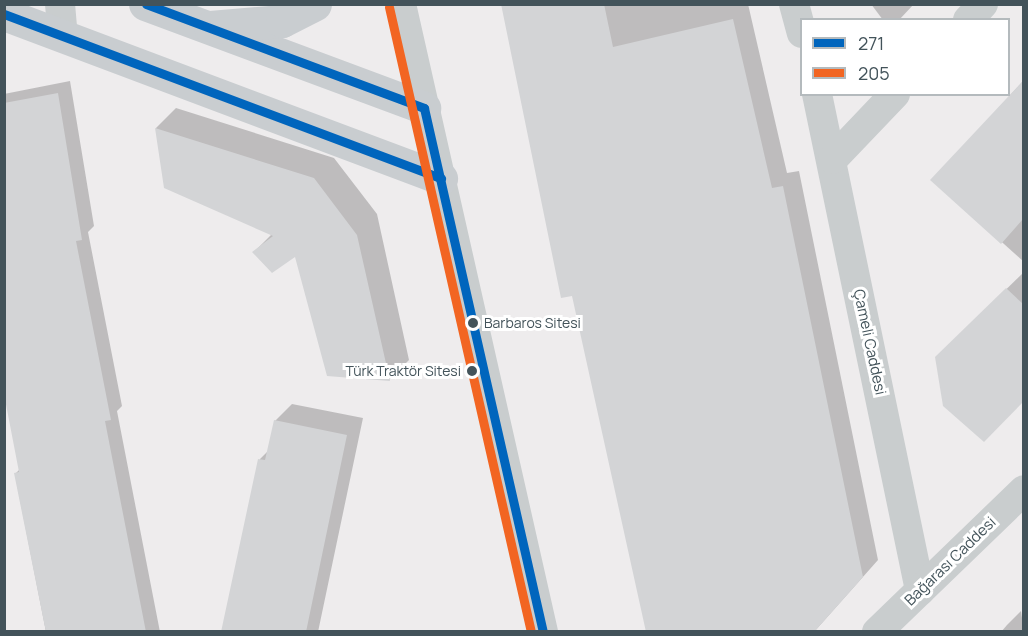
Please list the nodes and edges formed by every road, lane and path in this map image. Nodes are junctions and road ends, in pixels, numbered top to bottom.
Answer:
1 (60, 4) edge
2 (145, 4) edge
3 (315, 4) edge
4 (401, 4) edge
5 (794, 4) edge
6 (983, 4) edge
7 (4, 14) edge
8 (970, 18) edge
9 (201, 28) junction
10 (800, 29) edge
11 (63, 36) junction
12 (817, 96) edge
13 (893, 96) edge
14 (424, 108) junction
15 (833, 159) junction
16 (441, 178) junction
17 (1023, 490) edge
18 (920, 590) junction
19 (543, 632) edge
20 (877, 632) edge

1 - 11 street
2 - 9 main road
3 - 9 main road
4 - 14 street
5 - 10 street
6 - 8 street
7 - 11 main road
9 - 14 main road
11 - 16 main road
12 - 15 street, Çameli Caddesi
13 - 15 street
14 - 16 street
15 - 18 street, Çameli Caddesi
16 - 19 street
17 - 18 street, Bağarası Caddesi
18 - 20 street, Bağarası Caddesi

